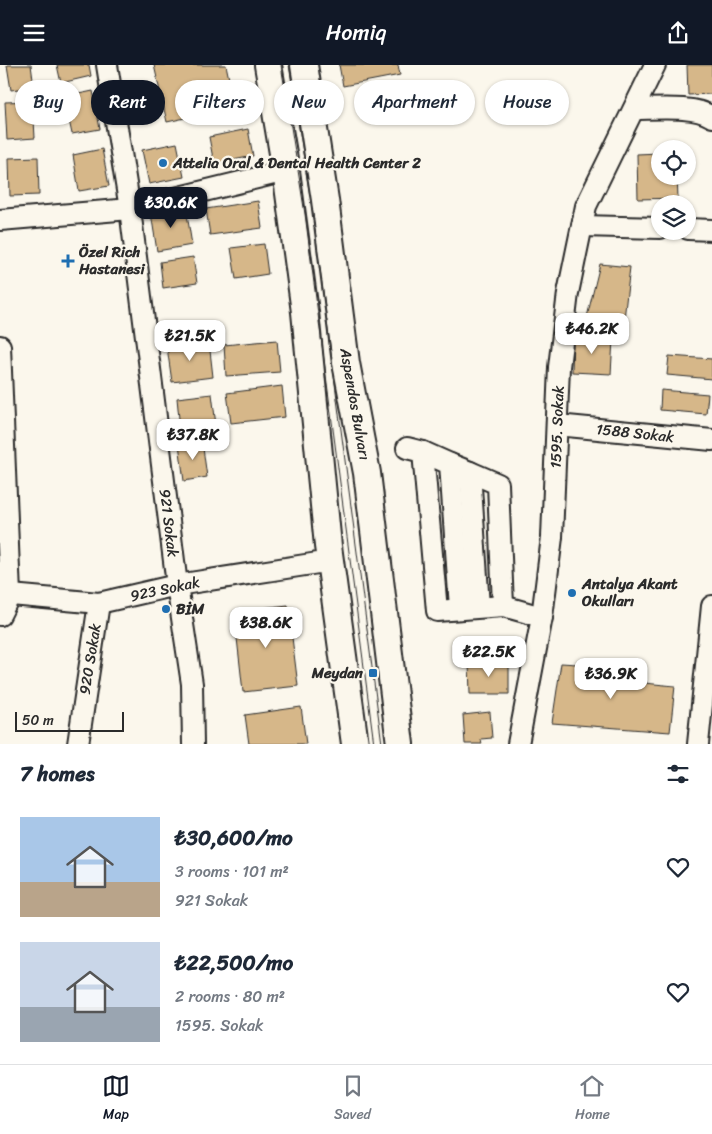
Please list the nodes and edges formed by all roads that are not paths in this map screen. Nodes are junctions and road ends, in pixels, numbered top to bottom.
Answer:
1 (107, 65) edge
2 (268, 65) edge
3 (304, 65) edge
4 (655, 65) edge
5 (634, 109) junction
6 (712, 117) edge
7 (286, 171) junction
8 (130, 209) junction
9 (0, 220) edge
10 (582, 226) junction
11 (651, 228) edge
12 (696, 229) edge
13 (712, 230) edge
14 (0, 346) edge
15 (557, 425) junction
16 (712, 440) edge
17 (450, 464) junction
18 (470, 472) junction
19 (331, 561) junction
20 (177, 585) junction
21 (5, 594) edge
22 (99, 603) junction
23 (503, 606) junction
24 (712, 606) edge
25 (469, 607) junction
26 (0, 615) edge
27 (542, 617) junction
28 (78, 744) edge
29 (193, 744) edge
30 (355, 744) edge
31 (400, 744) edge
32 (518, 744) edge
33 (698, 744) edge

1 - 8 street, 921 Sokak
2 - 7 main road
3 - 31 main road, Aspendos Bulvarı
4 - 5 street, 1595. Sokak
5 - 6 street
5 - 10 street, 1595. Sokak
7 - 8 street
7 - 19 main road
8 - 9 street
8 - 20 street, 921 Sokak
10 - 11 street
10 - 15 street, 1595. Sokak
12 - 13 street
14 - 21 street
15 - 16 street, 1588 Sokak
15 - 27 street, 1595. Sokak
17 - 18 street
17 - 25 street
17 - 25 street
18 - 23 street
18 - 25 street
19 - 20 street, 923 Sokak
19 - 30 main road
20 - 22 street, 923 Sokak
20 - 29 street, 921 Sokak
21 - 22 street, 923 Sokak
21 - 26 street
22 - 28 street, 920 Sokak
23 - 25 street
23 - 27 street
24 - 33 street
27 - 32 street, 1595. Sokak

